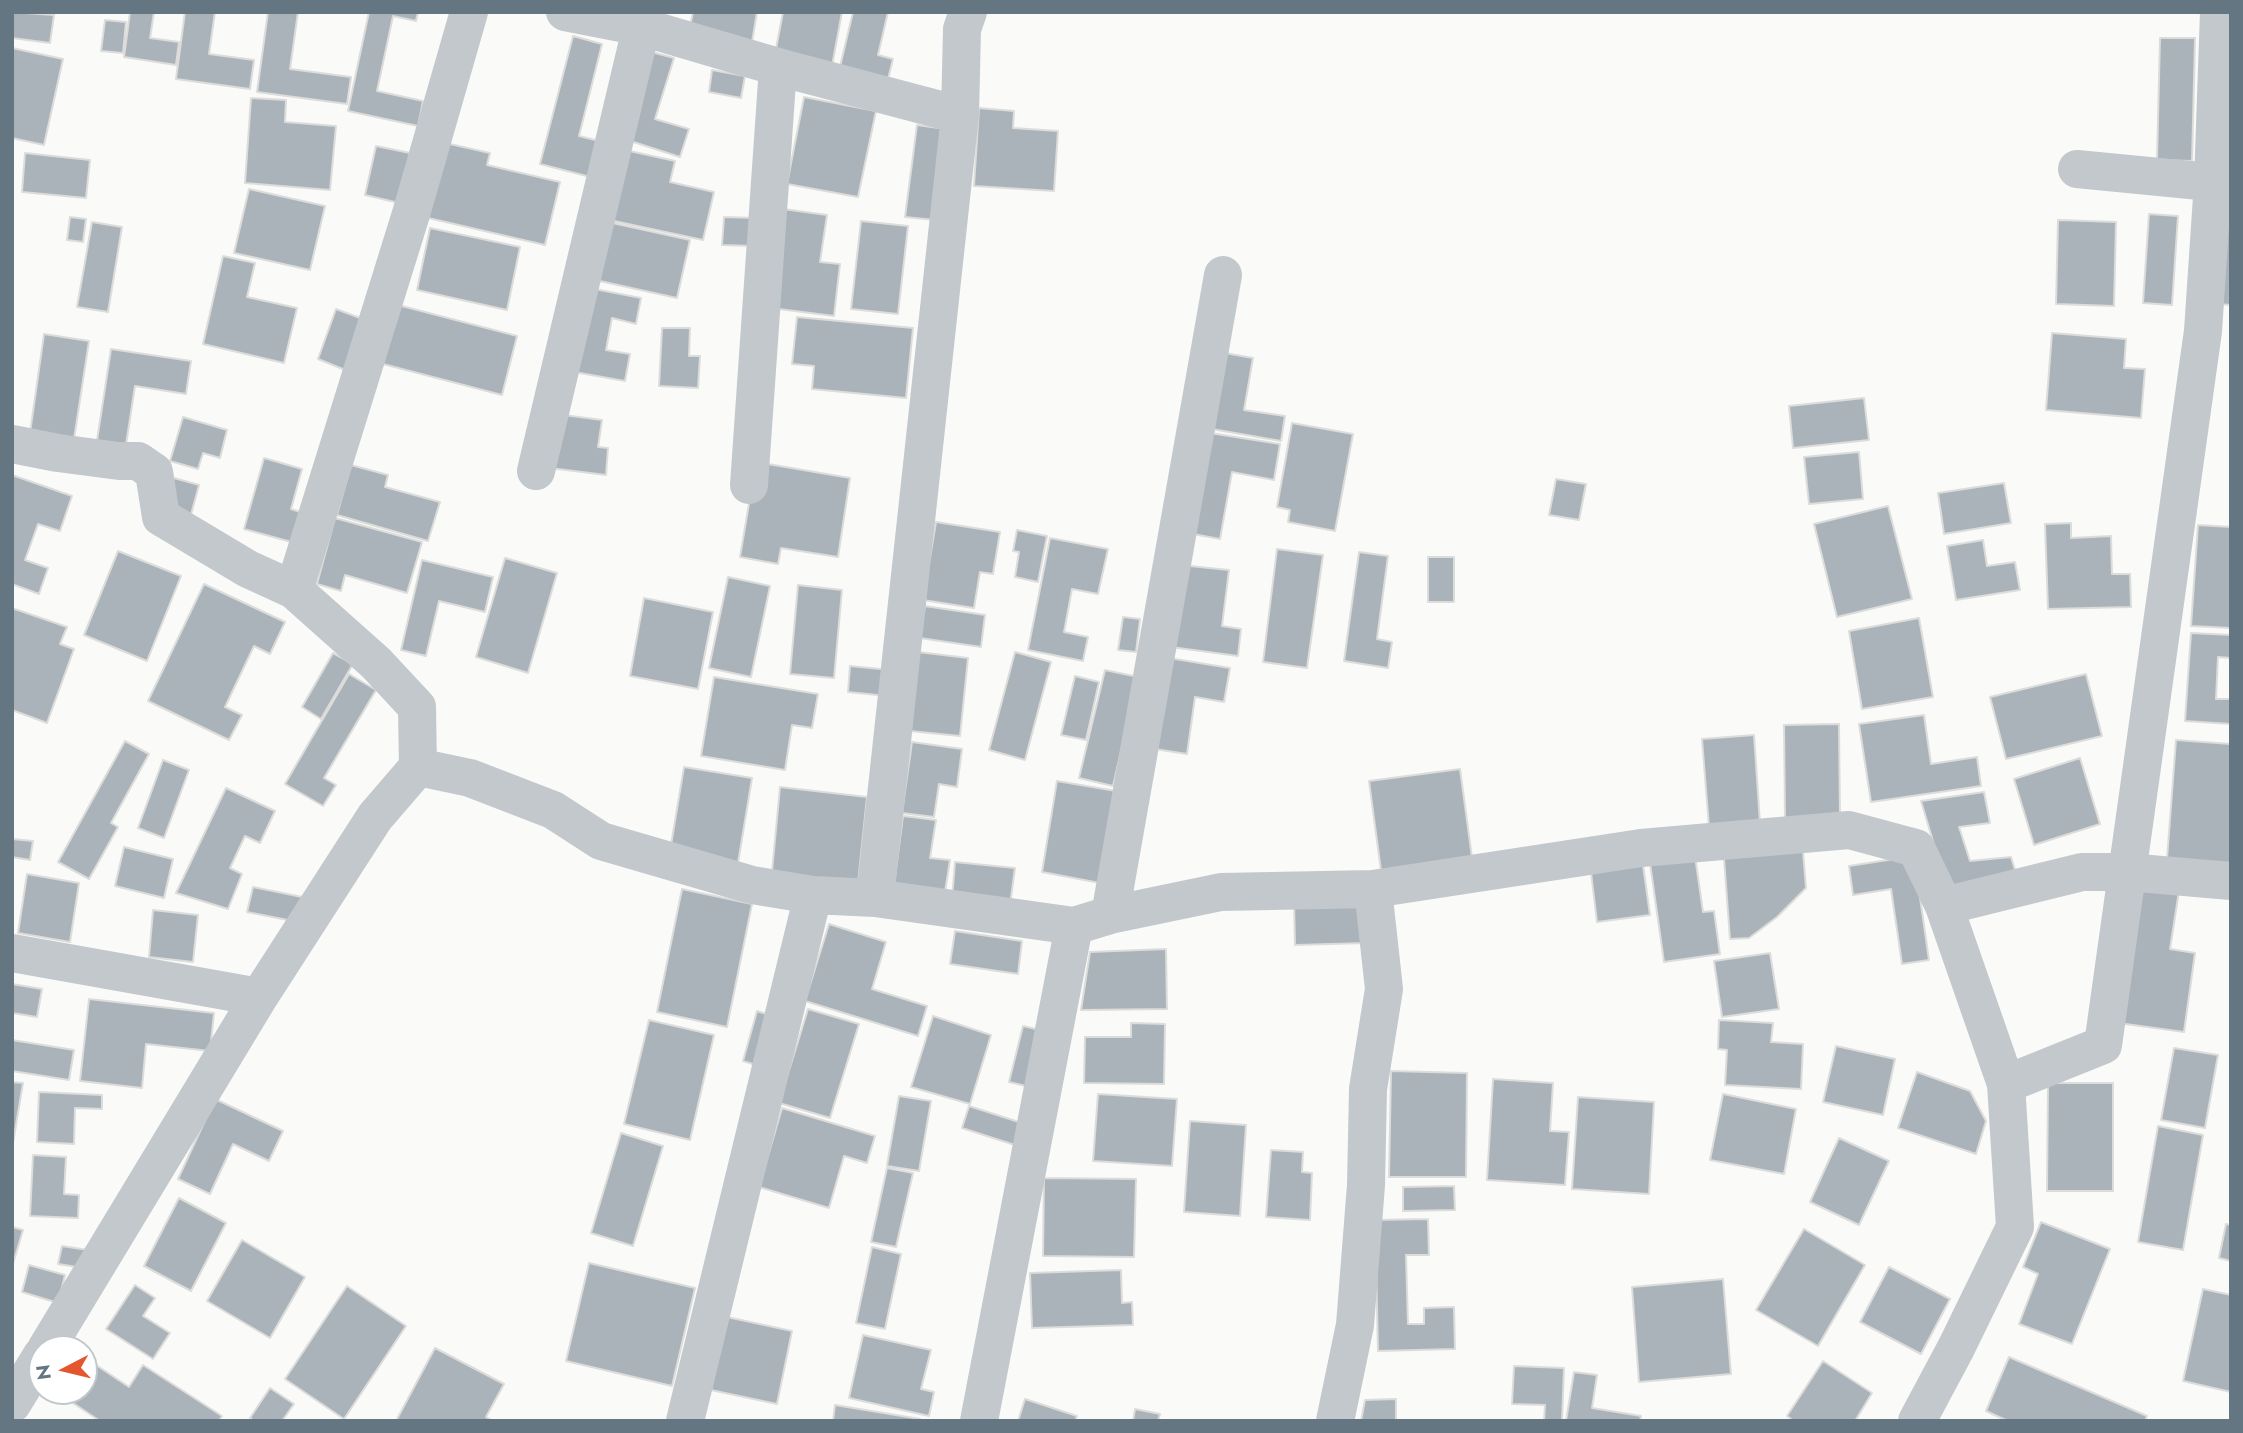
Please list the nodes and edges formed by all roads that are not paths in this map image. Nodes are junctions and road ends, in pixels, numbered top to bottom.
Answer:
1 (469, 12) edge
2 (565, 12) edge
3 (968, 12) edge
4 (2219, 12) edge
5 (643, 20) edge
6 (778, 67) junction
7 (960, 115) junction
8 (2077, 169) dead end
9 (2222, 183) edge
10 (1223, 275) dead end
11 (12, 444) edge
12 (536, 471) dead end
13 (750, 485) dead end
14 (294, 590) junction
15 (418, 767) junction
16 (2127, 872) junction
17 (2231, 881) edge
18 (1373, 890) junction
19 (813, 895) junction
20 (875, 898) junction
21 (1944, 906) junction
22 (1110, 915) junction
23 (1074, 926) junction
24 (12, 953) edge
25 (259, 997) junction
26 (2006, 1084) junction
27 (54, 1335) edge
28 (28, 1378) edge
29 (12, 1404) edge
30 (685, 1421) edge
31 (979, 1421) edge
32 (1335, 1421) edge
33 (1917, 1421) edge

1 - 14 street
2 - 5 street
3 - 7 street
4 - 9 street
5 - 6 street
5 - 12 street
6 - 7 street
6 - 13 street
7 - 20 street
8 - 9 street
9 - 16 street
10 - 22 street
11 - 14 street
14 - 15 street
15 - 19 street
15 - 25 street
16 - 17 street
16 - 21 street
16 - 26 street
18 - 21 street
18 - 22 street
18 - 32 street
19 - 20 street
19 - 30 street
20 - 23 street
21 - 26 street
22 - 23 street
23 - 31 street
24 - 25 street
25 - 27 street
26 - 33 street
28 - 29 street

